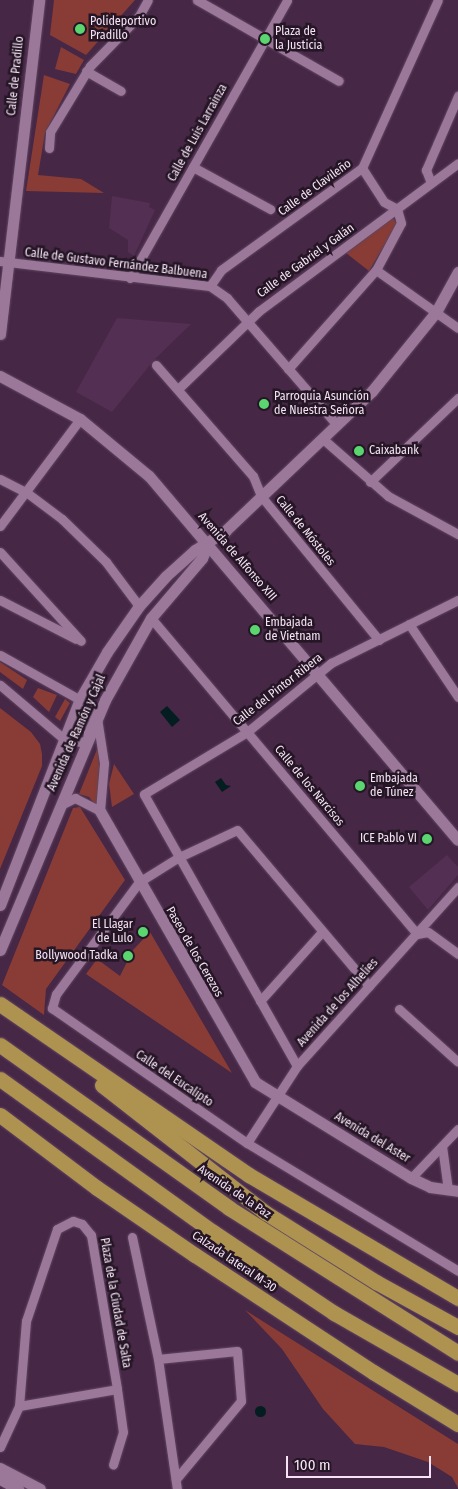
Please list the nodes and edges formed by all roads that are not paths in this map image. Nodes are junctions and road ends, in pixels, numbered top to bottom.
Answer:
1 (39, 0) edge
2 (148, 0) edge
3 (197, 0) edge
4 (287, 0) edge
5 (438, 0) edge
6 (265, 39) junction
7 (86, 71) junction
8 (339, 81) dead end
9 (121, 91) dead end
10 (458, 96) edge
11 (49, 148) dead end
12 (458, 163) edge
13 (193, 167) junction
14 (362, 168) junction
15 (431, 183) junction
16 (270, 209) dead end
17 (398, 209) junction
18 (5, 263) edge
19 (376, 270) junction
20 (458, 272) edge
21 (130, 278) junction
22 (210, 286) junction
23 (436, 312) junction
24 (249, 322) junction
25 (458, 328) edge
26 (0, 334) edge
27 (156, 365) dead end
28 (288, 369) junction
29 (0, 376) edge
30 (178, 389) junction
31 (458, 398) edge
32 (80, 419) junction
33 (337, 425) junction
34 (323, 439) junction
35 (0, 479) edge
36 (370, 482) junction
37 (26, 492) junction
38 (261, 496) junction
39 (0, 526) edge
40 (458, 534) edge
41 (208, 544) junction
42 (0, 552) edge
43 (0, 600) edge
44 (458, 600) edge
45 (140, 606) junction
46 (151, 618) junction
47 (409, 624) junction
48 (379, 640) junction
49 (0, 655) edge
50 (317, 673) junction
51 (0, 685) edge
52 (456, 688) edge
53 (458, 697) edge
54 (80, 699) junction
55 (97, 718) junction
56 (247, 732) junction
57 (64, 739) junction
58 (87, 740) junction
59 (60, 807) junction
60 (100, 811) junction
61 (458, 840) edge
62 (179, 857) junction
63 (139, 882) junction
64 (458, 887) edge
65 (0, 905) edge
66 (322, 932) junction
67 (417, 934) junction
68 (0, 950) edge
69 (458, 954) edge
70 (369, 986) junction
71 (260, 1000) junction
72 (0, 1004) edge
73 (399, 1009) dead end
74 (52, 1041) junction
75 (0, 1045) edge
76 (458, 1062) edge
77 (297, 1066) junction
78 (0, 1079) edge
79 (276, 1097) junction
80 (0, 1115) edge
81 (110, 1123) junction
82 (458, 1129) edge
83 (247, 1144) junction
84 (442, 1146) junction
85 (411, 1178) junction
86 (453, 1190) edge
87 (266, 1213) junction
88 (132, 1237) dead end
89 (458, 1271) edge
90 (458, 1298) edge
91 (458, 1326) edge
92 (458, 1353) edge
93 (158, 1359) junction
94 (458, 1384) edge
95 (117, 1390) junction
96 (19, 1406) junction
97 (458, 1424) edge
98 (0, 1447) edge
99 (113, 1464) dead end
100 (1, 1478) edge
101 (176, 1479) junction
102 (18, 1489) edge
103 (40, 1489) edge
104 (178, 1489) edge

1 - 18 street, Calle de Pradillo
2 - 7 street
3 - 6 street
4 - 6 street, Calle de Luis Larrainza
5 - 14 street, Calle de Clavileño
6 - 8 street
6 - 13 street, Calle de Luis Larrainza
7 - 9 street
7 - 11 street
10 - 15 street
12 - 15 street, Calle de Gabriel y Galán
13 - 16 street
13 - 21 street, Calle de Luis Larrainza
14 - 17 street
14 - 22 street, Calle de Clavileño
15 - 17 street, Calle de Gabriel y Galán
17 - 19 street
17 - 24 street, Calle de Gabriel y Galán
18 - 21 street, Calle de Gustavo Fernández Balbuena
18 - 26 street, Calle de Pradillo
19 - 23 street
19 - 28 street
20 - 23 street, Avenida de Ramón y Cajal
21 - 22 street, Calle de Gustavo Fernández Balbuena
22 - 24 street, Calle de Gustavo Fernández Balbuena
23 - 25 street
23 - 33 street, Avenida de Ramón y Cajal
24 - 28 street, Calle de Gustavo Fernández Balbuena
24 - 30 street, Calle de Gabriel y Galán
27 - 30 street, Calle de Móstoles
28 - 33 street, Calle de Gustavo Fernández Balbuena
29 - 32 street, Avenida de Alfonso XIII
30 - 38 street, Calle de Móstoles
31 - 36 street
32 - 37 street
32 - 41 street, Avenida de Alfonso XIII
33 - 34 street, Avenida de Ramón y Cajal
34 - 36 street
34 - 38 street, Avenida de Ramón y Cajal
35 - 37 street
36 - 40 street
37 - 39 street
37 - 45 street
38 - 41 street, Avenida de Ramón y Cajal
38 - 48 street, Calle de Móstoles
41 - 45 street, Avenida de Ramón y Cajal
41 - 46 street, Avenida de Ramón y Cajal
41 - 50 street, Avenida de Alfonso XIII
42 - 43 street
44 - 47 street, Calle del Pintor Ribera
45 - 54 street, Avenida de Ramón y Cajal
46 - 55 street, Avenida de Ramón y Cajal
46 - 56 street, Calle de los Narcisos
47 - 48 street, Calle del Pintor Ribera
47 - 52 street
48 - 50 street, Calle del Pintor Ribera
49 - 54 street
50 - 56 street, Calle del Pintor Ribera
50 - 61 street, Avenida de Alfonso XIII
51 - 57 street
52 - 53 street
54 - 57 street, Avenida de Ramón y Cajal
54 - 58 street
55 - 58 street, Avenida de Ramón y Cajal
55 - 60 street
56 - 62 street, Calle del Pintor Ribera
56 - 67 street, Calle de los Narcisos
57 - 58 street
57 - 65 street, Avenida de Ramón y Cajal
58 - 59 street, Avenida de Ramón y Cajal
59 - 60 street
59 - 68 street, Avenida de Ramón y Cajal
60 - 63 street, Paseo de los Cerezos
62 - 63 street, Calle del Eucalipto
62 - 66 street, Calle del Eucalipto
62 - 71 street
63 - 79 street, Paseo de los Cerezos
63 - 83 street, Calle del Eucalipto
64 - 67 street, Avenida de los Alhelíes
66 - 70 street
66 - 71 street
67 - 69 street
67 - 70 street, Avenida de los Alhelíes
70 - 77 street, Avenida de los Alhelíes
71 - 77 street
72 - 74 highway
73 - 76 street
74 - 87 highway
74 - 90 highway
75 - 81 highway, Avenida de la Paz
77 - 79 street, Avenida de los Alhelíes
78 - 94 highway
79 - 83 street, Avenida de los Alhelíes
79 - 85 street, Avenida del Aster
80 - 97 highway, Calzada lateral M-30
81 - 87 highway
81 - 92 highway, Avenida de la Paz
82 - 84 street
83 - 89 street, Calle del Eucalipto
84 - 85 street
84 - 86 street
85 - 86 street, Avenida del Aster
87 - 91 highway
88 - 93 street
93 - 101 street
93 - 101 street
95 - 96 street
95 - 96 street, Plaza de la Ciudad de Salta
95 - 99 street, Plaza de la Ciudad de Salta
96 - 98 street, Plaza de la Ciudad de Salta
100 - 102 street
100 - 103 street
101 - 104 street

